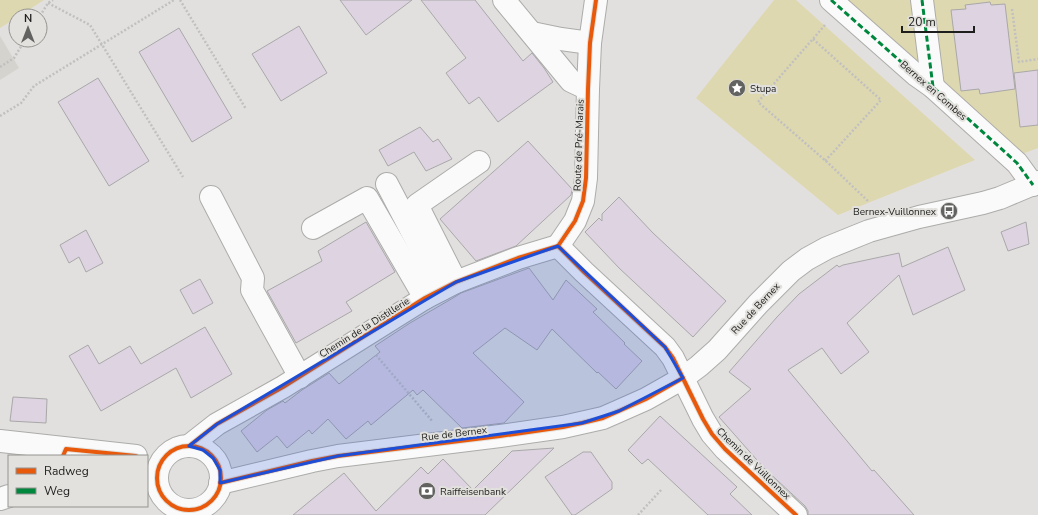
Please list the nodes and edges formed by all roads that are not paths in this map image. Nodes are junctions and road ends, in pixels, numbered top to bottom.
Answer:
1 (504, 0) edge
2 (596, 0) edge
3 (922, 0) edge
4 (835, 4) edge
5 (532, 33) junction
6 (590, 43) junction
7 (932, 87) junction
8 (588, 89) junction
9 (479, 162) dead end
10 (1035, 183) edge
11 (387, 184) dead end
12 (211, 197) dead end
13 (313, 228) dead end
14 (558, 246) junction
15 (441, 290) junction
16 (300, 377) junction
17 (683, 378) junction
18 (0, 441) edge
19 (189, 446) junction
20 (65, 452) edge
21 (118, 455) edge
22 (155, 459) edge
23 (220, 483) junction
24 (162, 508) edge
25 (796, 515) edge

1 - 5 street
2 - 6 street, Route de Pré-Marais
3 - 7 street
4 - 7 street, Bernex en Combes
5 - 6 street
5 - 8 street
6 - 8 street, Route de Pré-Marais
7 - 10 street, Bernex en Combes
8 - 14 street, Route de Pré-Marais
9 - 15 street
10 - 17 street, Rue de Bernex
11 - 15 street
12 - 16 street
13 - 15 street
14 - 15 street, Chemin de la Distillerie
14 - 17 street
15 - 16 street, Chemin de la Distillerie
16 - 19 street, Chemin de la Distillerie
17 - 23 street, Rue de Bernex
17 - 25 street, Chemin de Vuillonnex
18 - 20 street
19 - 22 street
19 - 23 street
20 - 21 street
22 - 24 street
23 - 24 street

